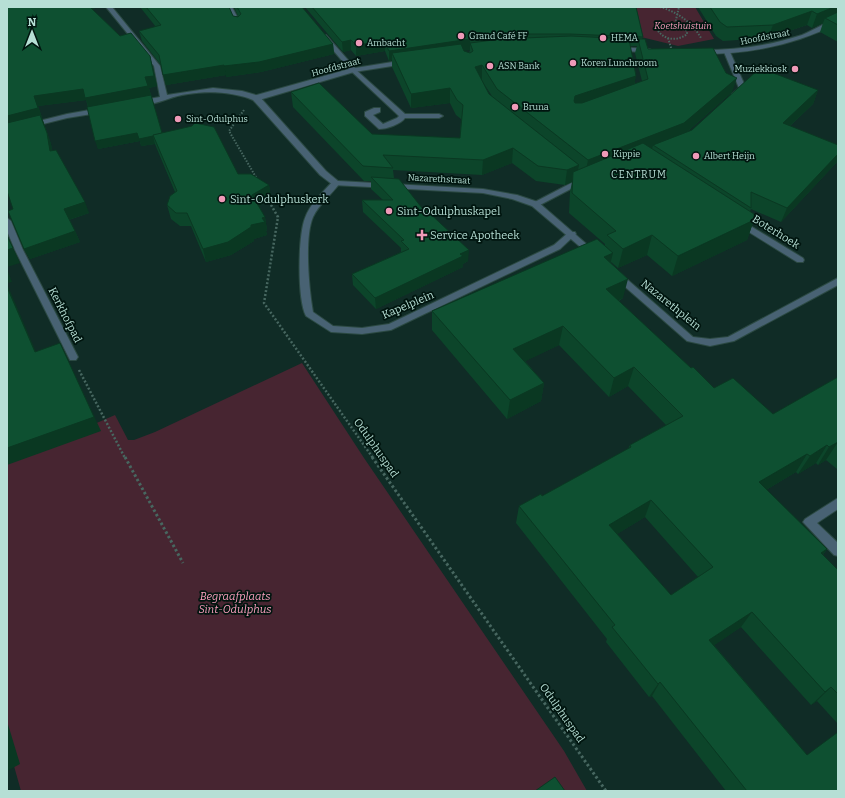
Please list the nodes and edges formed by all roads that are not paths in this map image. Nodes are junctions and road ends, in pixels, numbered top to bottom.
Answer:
1 (109, 7) edge
2 (229, 7) edge
3 (838, 20) edge
4 (238, 24) edge
5 (319, 30) edge
6 (614, 49) edge
7 (672, 52) edge
8 (692, 52) edge
9 (727, 52) junction
10 (412, 61) edge
11 (353, 70) junction
12 (256, 98) junction
13 (164, 99) junction
14 (731, 99) edge
15 (134, 104) edge
16 (112, 108) edge
17 (377, 110) dead end
18 (403, 116) junction
19 (439, 116) dead end
20 (7, 131) edge
21 (584, 177) edge
22 (336, 183) junction
23 (535, 204) junction
24 (729, 216) edge
25 (7, 222) edge
26 (572, 234) junction
27 (600, 259) edge
28 (800, 260) dead end
29 (611, 270) edge
30 (836, 284) edge
31 (73, 357) road end
32 (838, 503) edge
33 (838, 551) edge

1 - 13 street
2 - 4 street
3 - 9 street, Hoofdstraat
5 - 11 street
6 - 7 street
8 - 9 street, Hoofdstraat
9 - 14 street
10 - 11 street, Hoofdstraat
11 - 12 street, Hoofdstraat
11 - 18 street
12 - 13 street
12 - 22 street
13 - 15 street
16 - 20 street
17 - 18 street
18 - 19 street
21 - 23 street
22 - 23 street, Nazarethstraat
22 - 26 street, Kapelplein
23 - 26 street, Nazarethstraat
24 - 28 street, Boterhoek
25 - 31 street, Kerkhofpad
26 - 27 street
29 - 30 street, Nazarethplein
32 - 33 street

